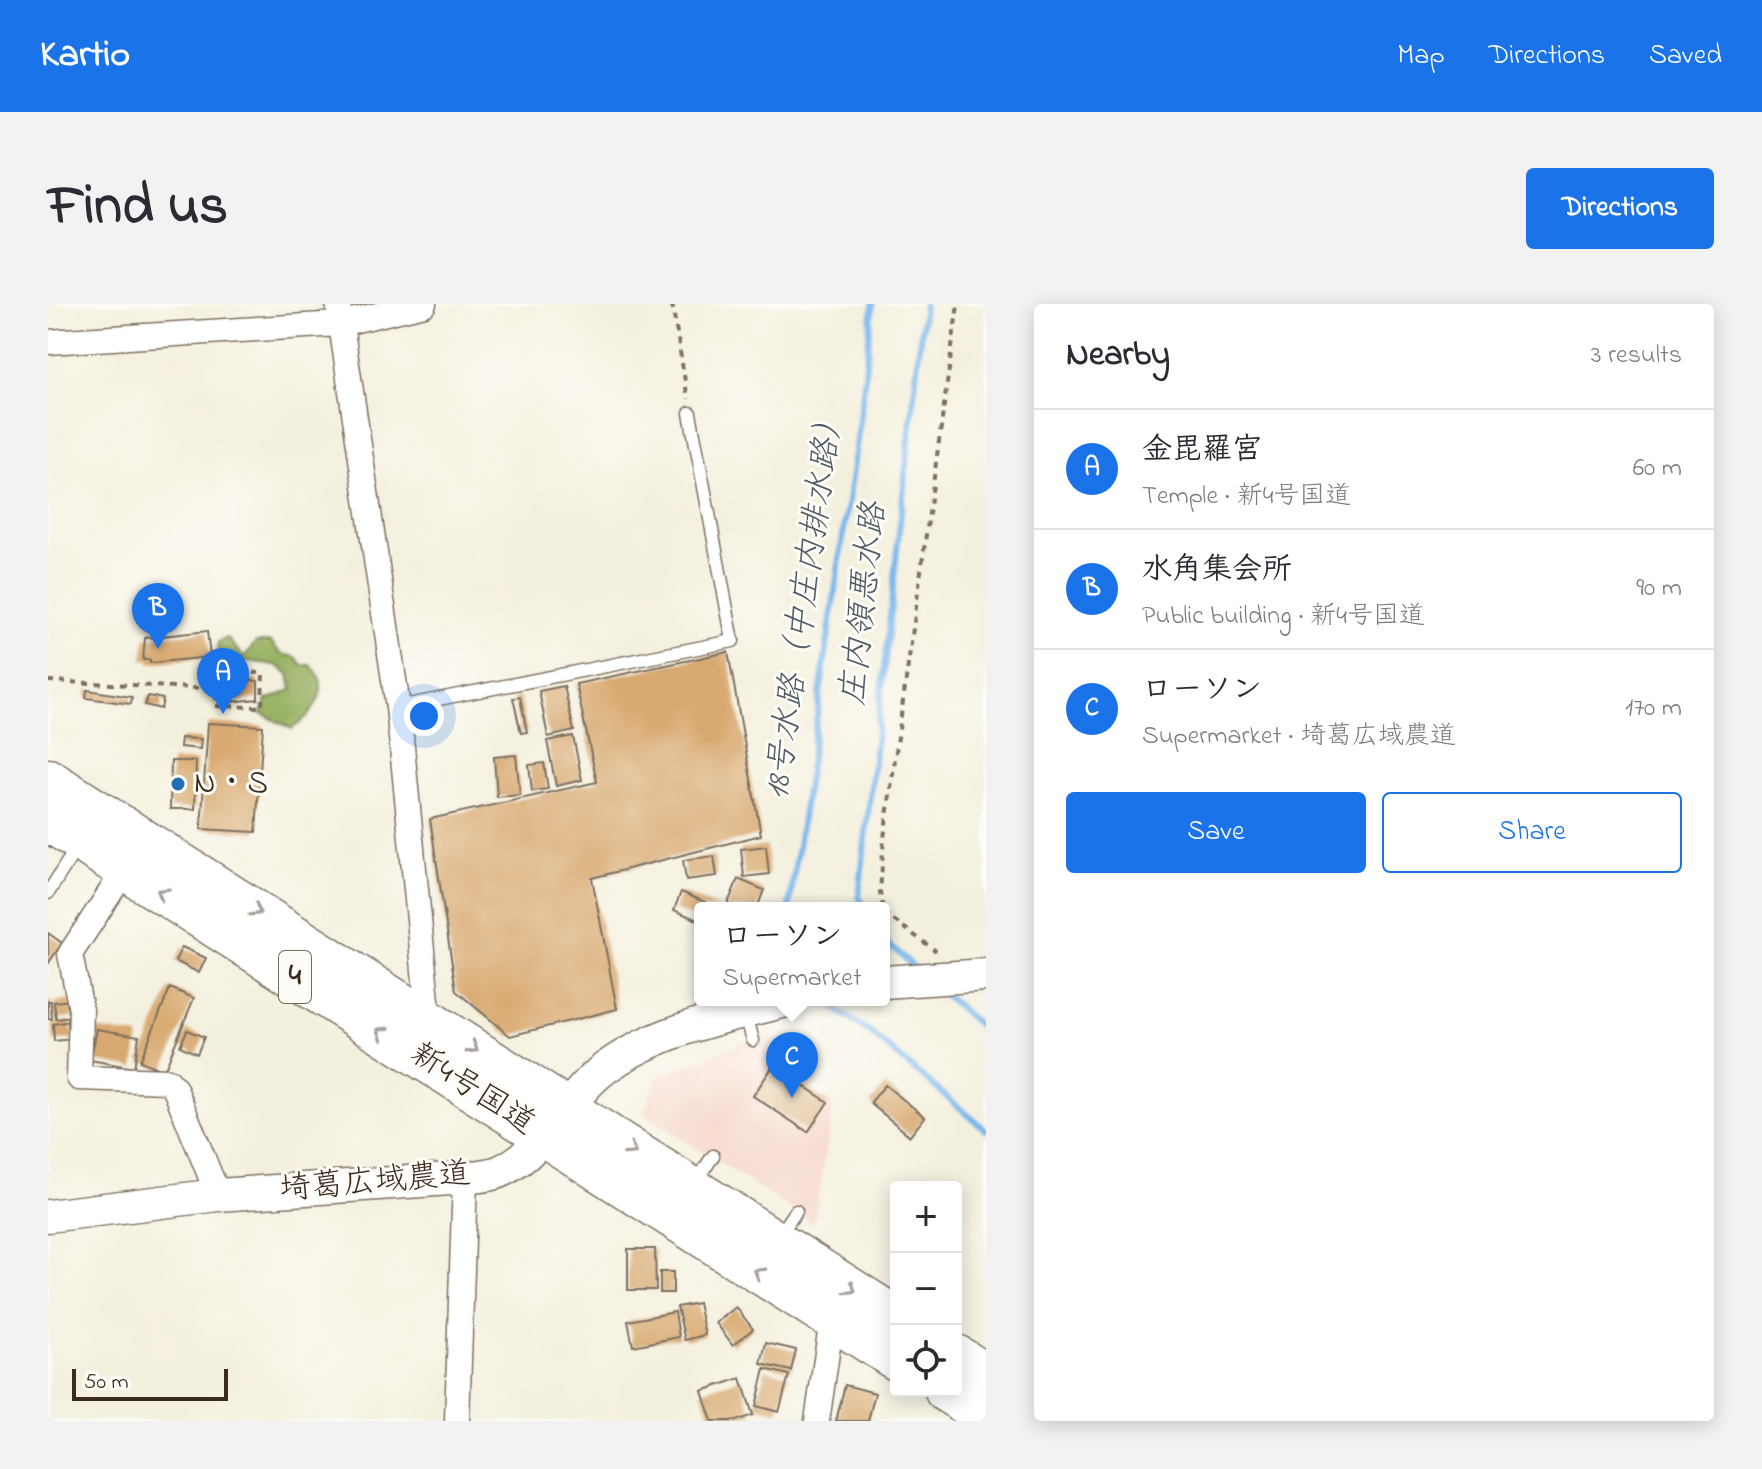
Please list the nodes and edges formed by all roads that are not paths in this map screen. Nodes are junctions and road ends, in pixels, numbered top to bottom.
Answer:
1 (424, 304) edge
2 (338, 314) edge
3 (48, 342) edge
4 (690, 413) road end
5 (398, 707) junction
6 (48, 780) edge
7 (64, 831) edge
8 (125, 870) junction
9 (48, 893) edge
10 (965, 975) edge
11 (897, 980) edge
12 (781, 1006) edge
13 (429, 1021) junction
14 (554, 1121) junction
15 (465, 1178) junction
16 (218, 1195) junction
17 (48, 1216) edge
18 (890, 1313) edge
19 (832, 1319) junction
20 (890, 1355) edge
21 (962, 1360) edge
22 (986, 1375) edge
23 (956, 1397) edge
24 (986, 1416) edge
25 (457, 1421) edge
26 (817, 1421) edge

1 - 2 street
2 - 3 street
2 - 5 street
4 - 5 lane
5 - 13 street
6 -> 13 highway, 新4号国道 / 4
7 - 8 highway, 新4号国道 / 4
7 - 9 lane
14 -> 8 highway, 新4号国道 / 4
8 - 16 street
10 - 11 street
12 - 14 street, 埼葛広域農道
13 -> 14 highway, 新4号国道 / 4
14 - 15 street, 埼葛広域農道
14 -> 18 highway, 新4号国道 / 4
19 -> 14 highway, 新4号国道 / 4
15 - 16 street, 埼葛広域農道
15 - 25 street
16 - 17 street, 埼葛広域農道
19 - 20 highway, 新4号国道 / 4
19 - 26 street
21 - 22 highway
23 - 24 highway

